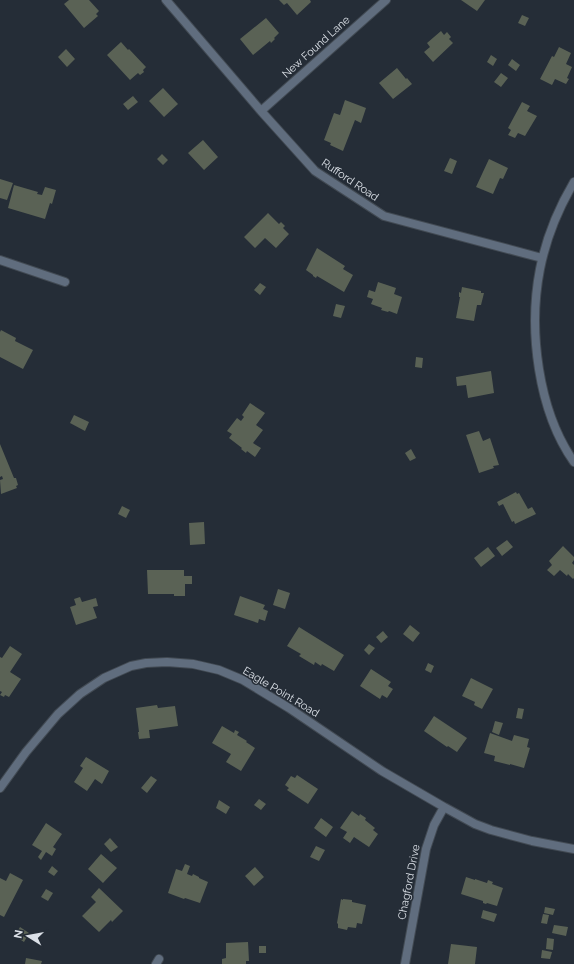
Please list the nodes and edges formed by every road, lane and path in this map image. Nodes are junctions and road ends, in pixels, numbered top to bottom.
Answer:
1 (166, 0) edge
2 (386, 0) edge
3 (261, 111) junction
4 (574, 182) edge
5 (542, 258) junction
6 (0, 260) edge
7 (65, 282) dead end
8 (574, 462) edge
9 (0, 788) edge
10 (444, 807) junction
11 (574, 849) edge
12 (405, 964) edge

1 - 3 street, Rufford Road
2 - 3 street, New Found Lane
3 - 5 street, Rufford Road
4 - 5 street
5 - 8 street
6 - 7 street
9 - 10 street, Eagle Point Road
10 - 11 street, Eagle Point Road
10 - 12 street, Chagford Drive

